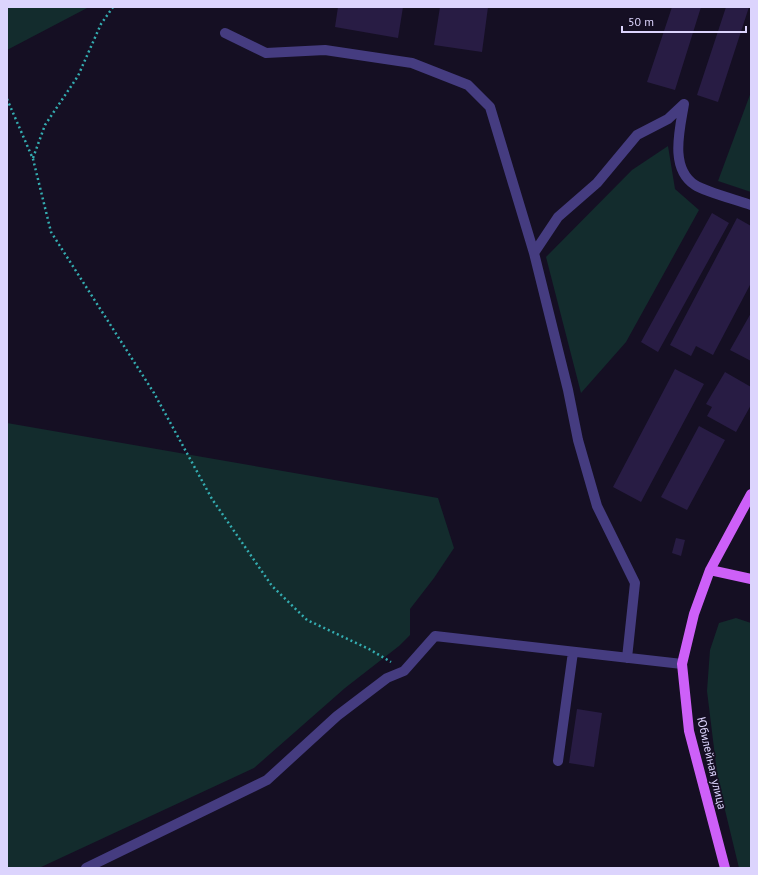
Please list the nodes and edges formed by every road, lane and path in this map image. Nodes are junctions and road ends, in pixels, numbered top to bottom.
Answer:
1 (113, 7) edge
2 (225, 33) dead end
3 (7, 99) edge
4 (33, 159) junction
5 (751, 205) edge
6 (534, 253) junction
7 (751, 494) edge
8 (710, 570) junction
9 (751, 579) edge
10 (573, 652) junction
11 (627, 658) junction
12 (682, 664) junction
13 (404, 671) junction
14 (558, 761) dead end
15 (86, 868) edge
16 (725, 868) edge

1 - 4 path
2 - 6 street
3 - 4 path
4 - 13 path
5 - 6 street
6 - 11 street
7 - 8 main road, Юбилейная улица
8 - 9 main road
8 - 12 main road, Юбилейная улица
10 - 11 street
10 - 13 street
10 - 14 street
11 - 12 street
12 - 16 main road, Юбилейная улица
13 - 15 street

